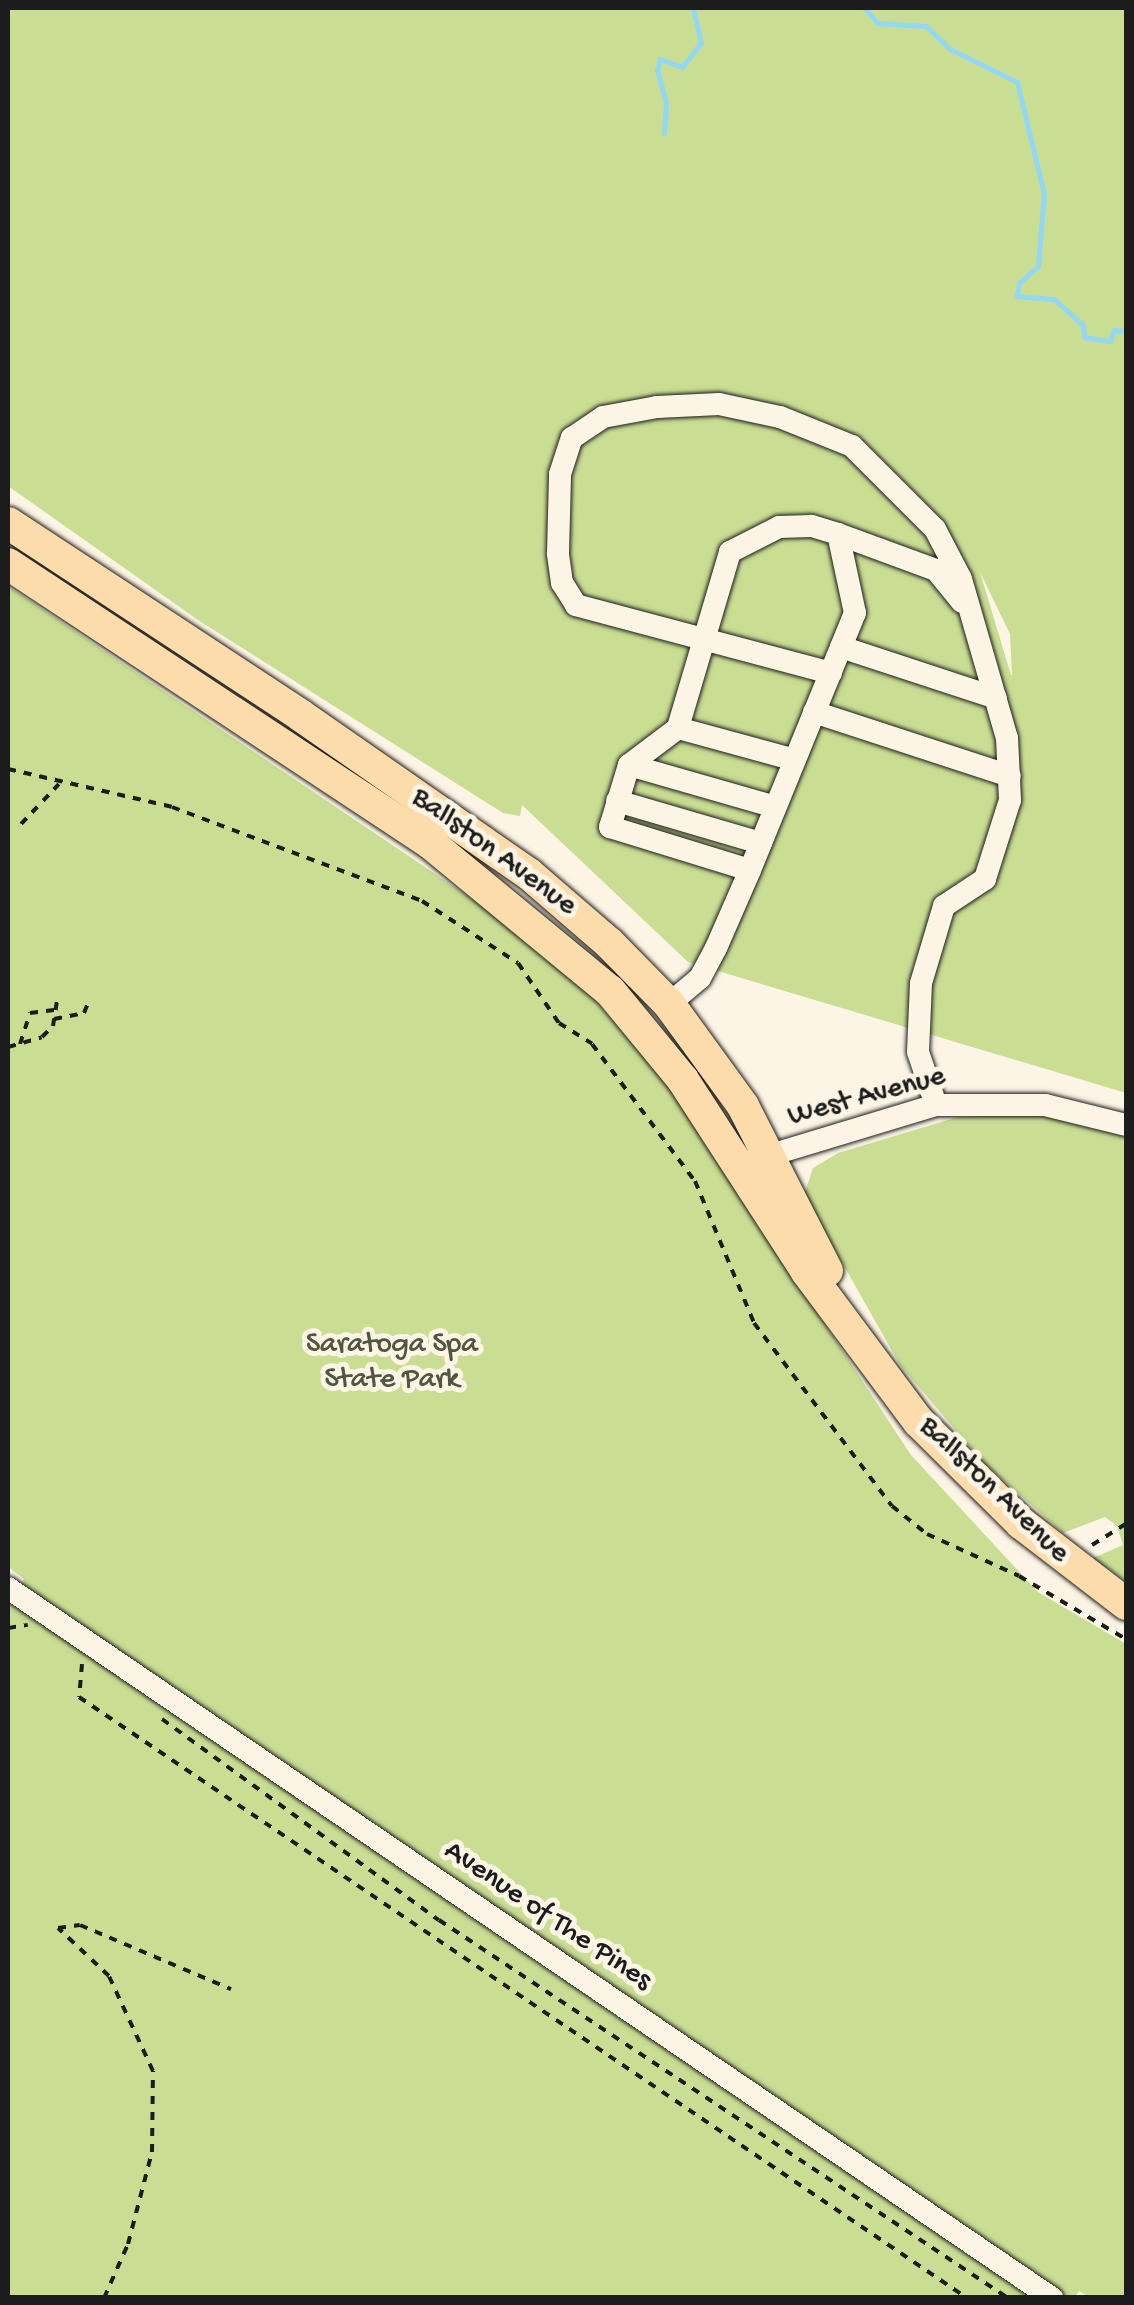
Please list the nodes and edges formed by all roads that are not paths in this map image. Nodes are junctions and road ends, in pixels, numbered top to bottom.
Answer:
1 (8, 523) edge
2 (838, 534) junction
3 (8, 564) edge
4 (971, 613) junction
5 (701, 639) junction
6 (841, 647) junction
7 (830, 673) junction
8 (996, 698) junction
9 (814, 712) junction
10 (678, 728) junction
11 (795, 760) junction
12 (629, 765) junction
13 (1010, 776) junction
14 (618, 802) junction
15 (776, 806) junction
16 (760, 843) junction
17 (750, 870) junction
18 (669, 1004) junction
19 (936, 1106) junction
20 (1126, 1125) edge
21 (755, 1160) junction
22 (8, 1588) edge
23 (1126, 1604) edge
24 (1052, 2298) edge

1 - 18 highway, Ballston Avenue
2 - 4 street
2 - 5 street
2 - 6 street
3 - 21 highway, Ballston Avenue
4 - 5 street
4 - 8 street
5 - 7 street
5 - 10 street
6 - 7 street
6 - 8 street
7 - 9 street
8 - 13 street
9 - 11 street
9 - 13 street
10 - 11 street
10 - 12 street
11 - 15 street
12 - 14 street
12 - 15 street
13 - 19 street
14 - 16 street
14 - 17 street
15 - 16 street
16 - 17 street
17 - 18 street
18 - 21 highway, Ballston Avenue
19 - 20 street, West Avenue
19 - 21 street, West Avenue
21 - 23 highway, Ballston Avenue
22 - 24 street, Avenue of The Pines

